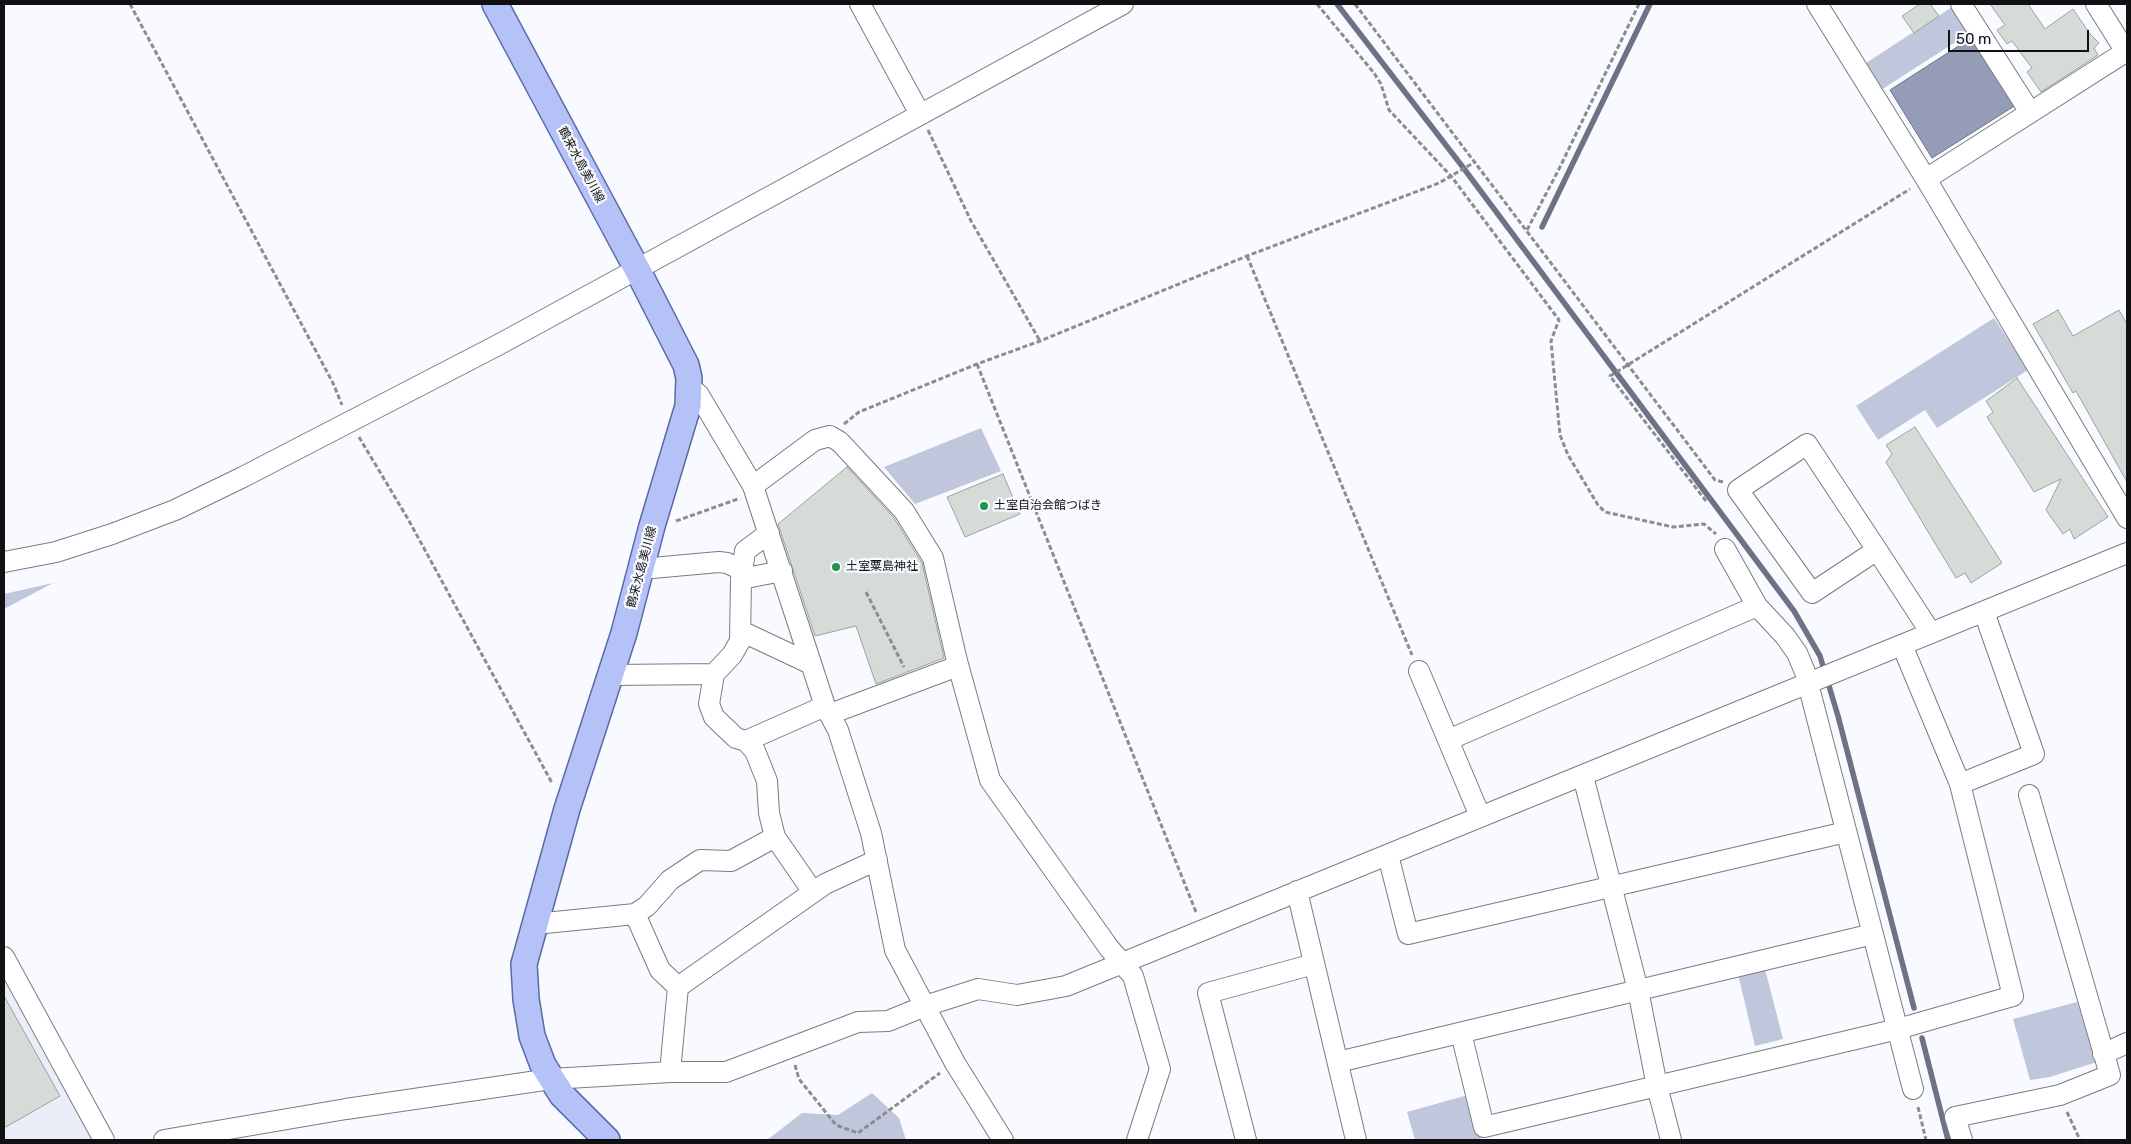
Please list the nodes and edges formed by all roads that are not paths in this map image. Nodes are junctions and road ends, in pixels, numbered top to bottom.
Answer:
1 (495, 4) edge
2 (860, 4) edge
3 (1123, 4) edge
4 (1817, 4) edge
5 (1961, 4) edge
6 (2096, 4) edge
7 (2127, 51) edge
8 (2030, 112) junction
9 (920, 114) junction
10 (1926, 179) junction
11 (637, 269) junction
12 (690, 387) junction
13 (754, 490) junction
14 (2127, 518) edge
15 (769, 533) junction
16 (1725, 549) road end
17 (1877, 550) junction
18 (2127, 554) edge
19 (4, 562) edge
20 (641, 569) junction
21 (782, 571) junction
22 (742, 575) junction
23 (1757, 606) junction
24 (1984, 612) junction
25 (741, 631) junction
26 (1931, 634) junction
27 (1902, 645) junction
28 (811, 664) junction
29 (958, 666) junction
30 (1419, 671) road end
31 (714, 674) junction
32 (610, 675) junction
33 (1813, 681) junction
34 (827, 710) junction
35 (1448, 740) junction
36 (746, 741) junction
37 (1583, 776) junction
38 (1960, 784) junction
39 (2029, 795) dead end
40 (1480, 816) junction
41 (1846, 832) junction
42 (775, 837) junction
43 (1388, 855) junction
44 (877, 860) junction
45 (1613, 887) junction
46 (1297, 891) junction
47 (813, 892) junction
48 (636, 914) junction
49 (535, 924) junction
50 (1873, 934) junction
51 (4, 957) edge
52 (1123, 963) junction
53 (1314, 964) junction
54 (678, 987) junction
55 (1638, 990) junction
56 (925, 1006) junction
57 (1898, 1029) junction
58 (1462, 1033) junction
59 (2127, 1043) edge
60 (2103, 1054) junction
61 (1338, 1062) junction
62 (670, 1072) junction
63 (551, 1079) junction
64 (1657, 1086) junction
65 (1913, 1089) road end
66 (104, 1140) edge
67 (164, 1140) edge
68 (607, 1140) edge
69 (1002, 1140) edge
70 (1137, 1140) edge
71 (1246, 1140) edge
72 (1356, 1140) edge
73 (1671, 1140) edge
74 (1962, 1140) edge

1 - 11 main road, 鶴来水島美川線
2 - 9 street
3 - 9 street
4 - 10 street
5 - 8 street
6 - 7 street
7 - 8 street
8 - 10 street
9 - 11 street
10 - 14 street
11 - 12 main road, 鶴来水島美川線
11 - 19 street
12 - 13 street
12 - 20 main road, 鶴来水島美川線
13 - 15 street
13 - 29 street
15 - 21 street
15 - 22 street
16 - 23 street
17 - 17 street
17 - 26 street
18 - 24 street
20 - 22 street
20 - 32 main road, 鶴来水島美川線
21 - 22 street
21 - 28 street
22 - 25 street
23 - 33 street
23 - 35 street
24 - 26 street
24 - 38 street
25 - 28 street
25 - 31 street
26 - 27 street
27 - 33 street
27 - 38 street
28 - 34 street
29 - 34 street
29 - 52 street
30 - 35 street
31 - 32 street
31 - 36 street
32 - 49 main road, 鶴来水島美川線
33 - 37 street
33 - 41 street
34 - 36 street
34 - 44 street
35 - 40 street
36 - 42 street
37 - 40 street
37 - 45 street
38 - 57 street
39 - 60 street
40 - 43 street
41 - 45 street
41 - 50 street
42 - 47 street
42 - 48 street
43 - 45 street
43 - 46 street
44 - 47 street
44 - 56 street
45 - 55 street
46 - 52 street
46 - 53 street
47 - 54 street
48 - 49 street
48 - 54 street
49 - 63 main road, 鶴来水島美川線
50 - 55 street
50 - 57 street
51 - 66 street
52 - 56 street
52 - 70 street
53 - 61 street
53 - 71 street
54 - 62 street
55 - 58 street
55 - 64 street
56 - 62 street
56 - 69 street
57 - 64 street
57 - 65 street
58 - 61 street
58 - 64 street
59 - 60 street
60 - 74 street
61 - 72 street
62 - 63 street
63 - 67 street
63 - 68 main road, 鶴来水島美川線
64 - 73 street

